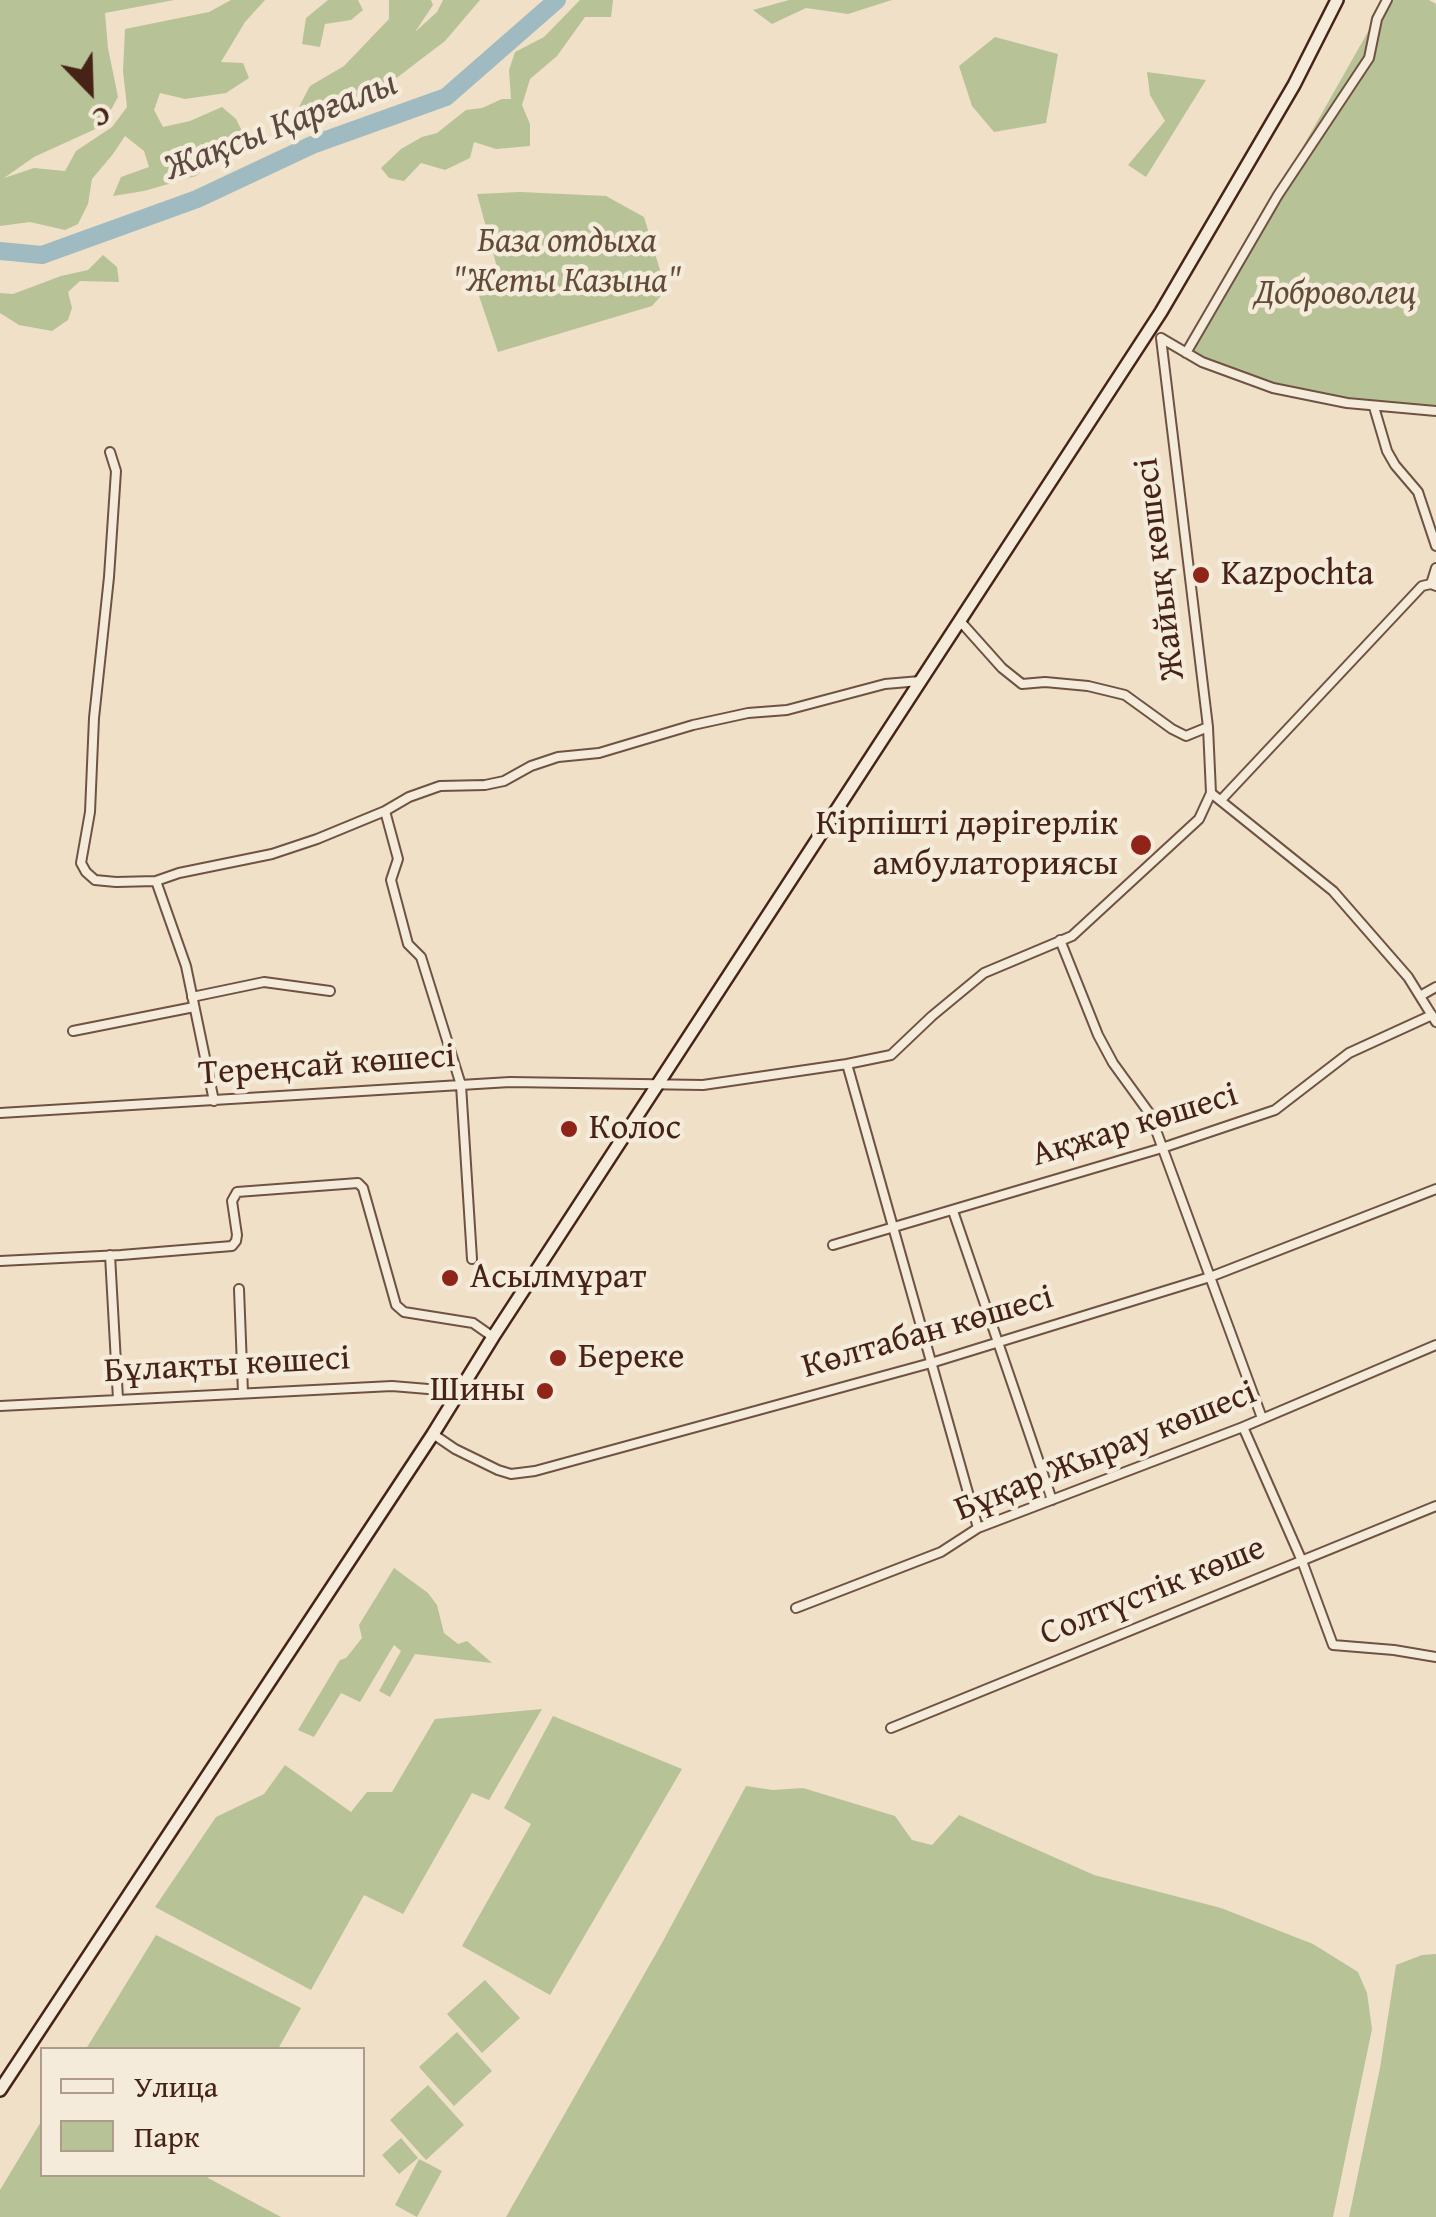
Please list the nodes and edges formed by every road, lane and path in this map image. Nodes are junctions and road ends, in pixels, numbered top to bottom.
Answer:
1 (1337, 0) edge
2 (1387, 0) edge
3 (1151, 327) junction
4 (1161, 338) junction
5 (1186, 353) junction
6 (1374, 406) junction
7 (1436, 411) edge
8 (110, 452) dead end
9 (1436, 546) edge
10 (1436, 568) edge
11 (1434, 585) edge
12 (960, 621) junction
13 (920, 681) junction
14 (1208, 727) junction
15 (1212, 792) junction
16 (1221, 800) junction
17 (384, 812) junction
18 (156, 881) junction
19 (1060, 940) junction
20 (1436, 987) edge
21 (330, 991) dead end
22 (1420, 996) junction
23 (193, 1002) junction
24 (1434, 1018) edge
25 (73, 1031) dead end
26 (847, 1064) junction
27 (461, 1085) junction
28 (657, 1085) junction
29 (214, 1102) junction
30 (0, 1113) edge
31 (1162, 1148) junction
32 (1436, 1189) edge
33 (953, 1210) junction
34 (893, 1228) junction
35 (834, 1245) dead end
36 (110, 1256) junction
37 (472, 1259) dead end
38 (0, 1261) edge
39 (1210, 1277) junction
40 (239, 1289) dead end
41 (493, 1337) junction
42 (999, 1342) junction
43 (1436, 1345) edge
44 (931, 1363) junction
45 (243, 1393) junction
46 (118, 1399) junction
47 (454, 1400) junction
48 (0, 1406) edge
49 (1262, 1418) junction
50 (1243, 1427) junction
51 (434, 1434) junction
52 (1052, 1500) junction
53 (1436, 1506) edge
54 (978, 1528) junction
55 (1302, 1561) junction
56 (796, 1608) dead end
57 (1436, 1657) edge
58 (891, 1728) dead end
59 (0, 2090) edge

1 - 3 main road
2 - 5 street
3 - 4 street
3 - 12 main road
4 - 5 street
4 - 14 street, Жайық көшесі
5 - 6 street
6 - 7 street
6 - 9 street
8 - 18 street
10 - 11 street
11 - 16 street
12 - 13 main road
12 - 14 street
13 - 17 street
13 - 28 main road
14 - 15 street, Жайық көшесі
15 - 16 street
15 - 19 street, Тереңсай көшесі
16 - 22 street
17 - 18 street
17 - 27 street
18 - 23 street
19 - 26 street, Тереңсай көшесі
19 - 31 street
20 - 22 street
21 - 23 street
22 - 24 street
23 - 25 street
23 - 29 street
24 - 31 street, Ақжар көшесі
26 - 28 street, Тереңсай көшесі
26 - 34 street
27 - 28 street, Тереңсай көшесі
27 - 29 street, Тереңсай көшесі
27 - 37 street
28 - 41 main road
29 - 30 street, Тереңсай көшесі
31 - 33 street, Ақжар көшесі
31 - 39 street
32 - 39 street, Көлтабан көшесі
33 - 34 street, Ақжар көшесі
33 - 42 street
34 - 35 street, Ақжар көшесі
34 - 44 street
36 - 38 street
36 - 41 street
36 - 46 street
39 - 42 street, Көлтабан көшесі
39 - 49 street
40 - 45 street
41 - 47 main road
42 - 44 street, Көлтабан көшесі
42 - 52 street
43 - 49 street, Бұқар Жырау көшесі
44 - 51 street, Көлтабан көшесі
44 - 54 street
45 - 46 street, Бұлақты көшесі
45 - 47 street, Бұлақты көшесі
46 - 48 street, Бұлақты көшесі
47 - 51 main road
49 - 50 street, Бұқар Жырау көшесі
50 - 52 street, Бұқар Жырау көшесі
50 - 55 street
51 - 59 main road
52 - 54 street, Бұқар Жырау көшесі
53 - 55 street, Солтүстік көше
54 - 56 street, Бұқар Жырау көшесі
55 - 57 street
55 - 58 street, Солтүстік көше

